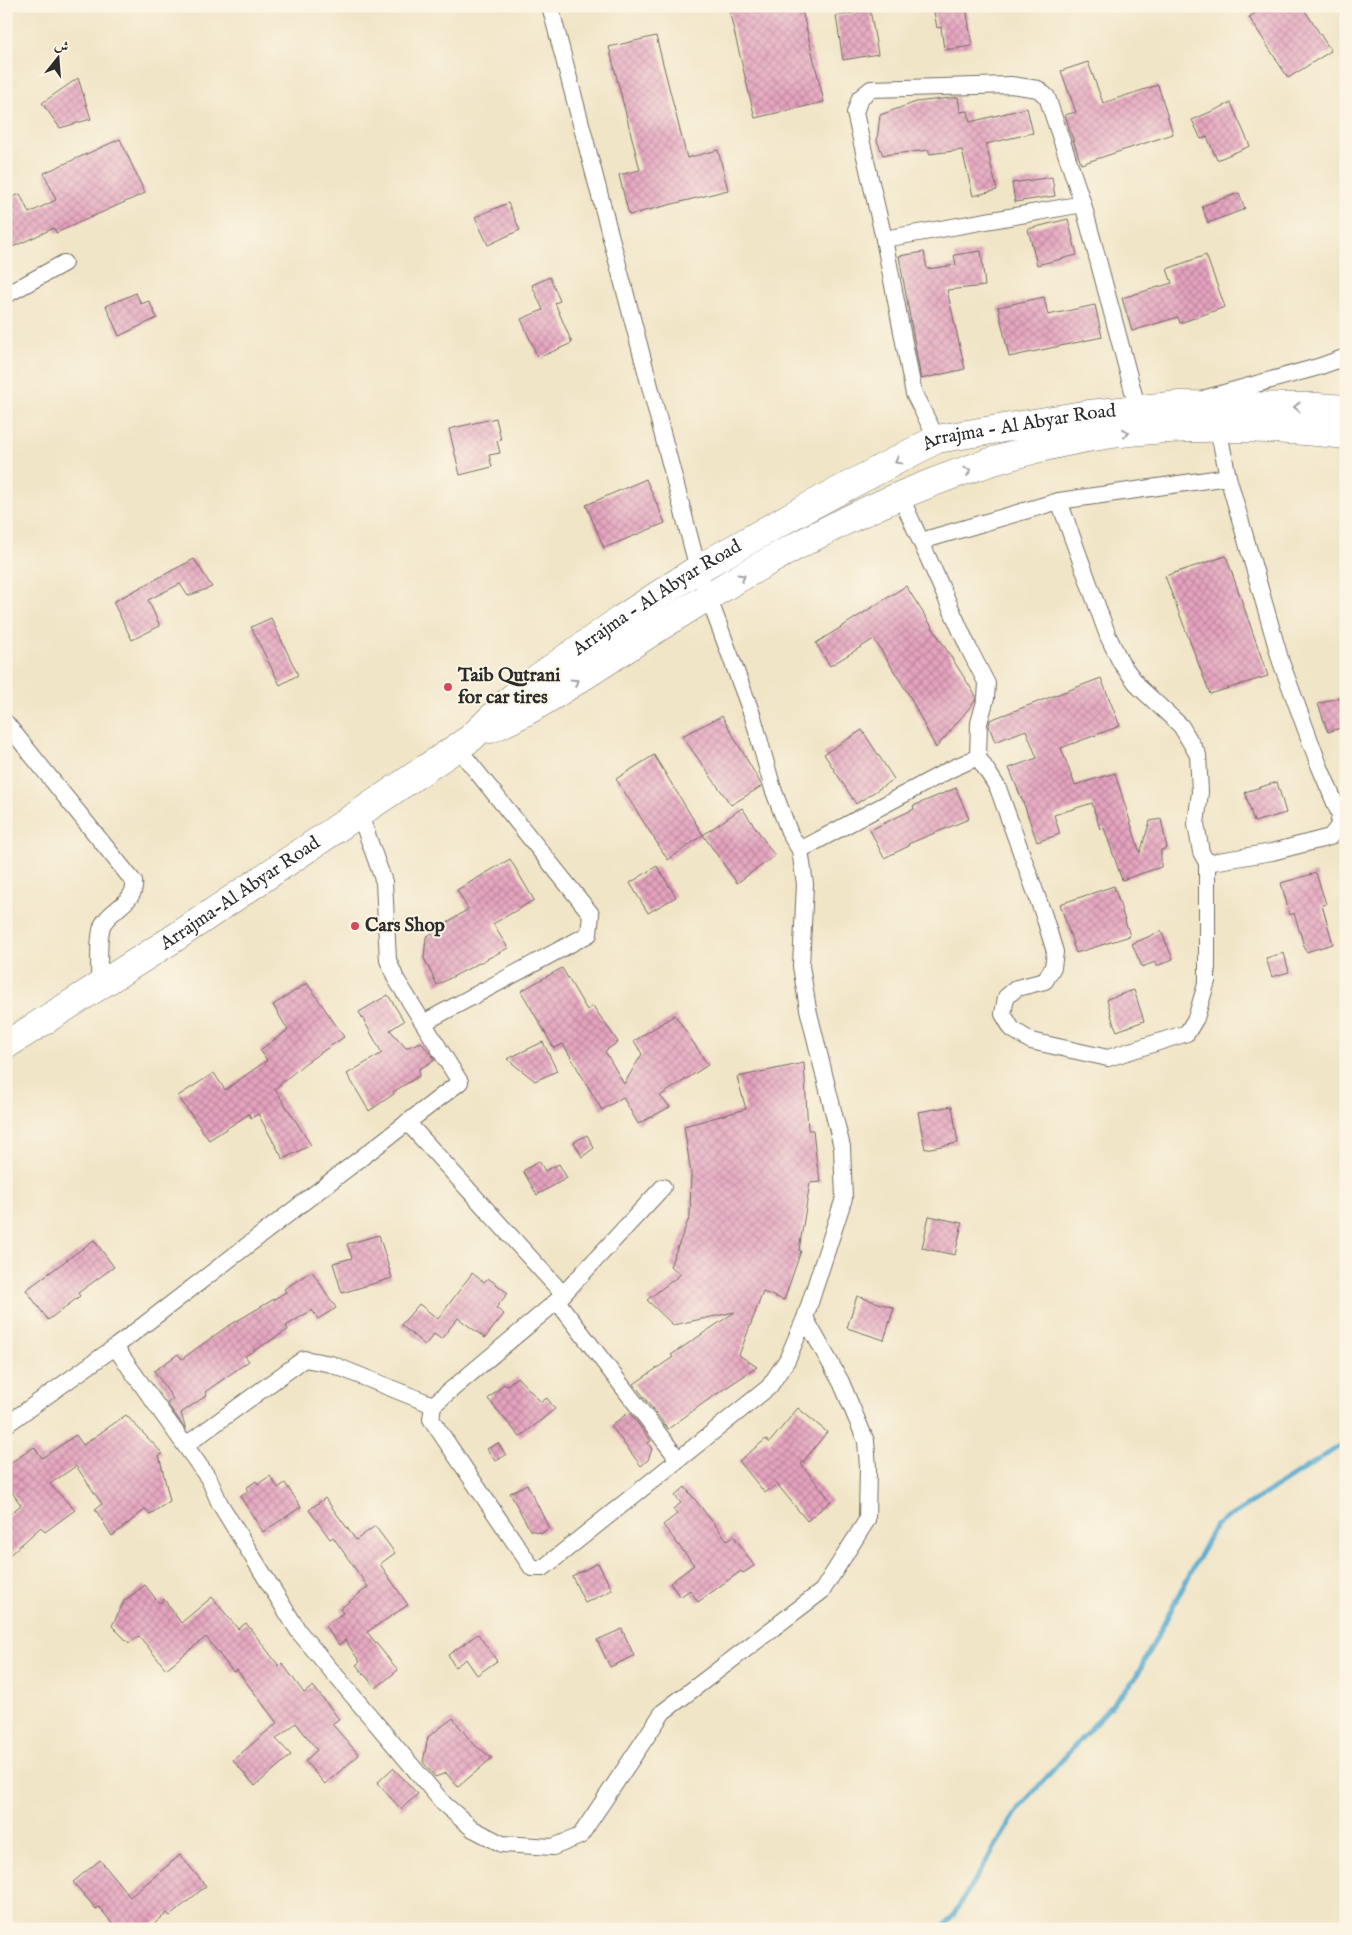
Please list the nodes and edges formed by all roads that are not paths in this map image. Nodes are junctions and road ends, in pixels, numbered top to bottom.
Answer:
1 (550, 6) edge
2 (1083, 204) junction
3 (884, 239) junction
4 (64, 263) dead end
5 (6, 295) edge
6 (1346, 357) edge
7 (1180, 405) junction
8 (1346, 409) edge
9 (1138, 410) junction
10 (1218, 428) junction
11 (1346, 435) edge
12 (938, 439) junction
13 (1228, 476) junction
14 (900, 495) junction
15 (1058, 502) junction
16 (921, 541) junction
17 (698, 569) junction
18 (709, 596) junction
19 (6, 722) edge
20 (464, 742) junction
21 (978, 757) junction
22 (359, 812) junction
23 (800, 850) junction
24 (1207, 863) junction
25 (99, 986) junction
26 (425, 1022) junction
27 (6, 1045) edge
28 (407, 1122) junction
29 (663, 1187) dead end
30 (560, 1297) junction
31 (805, 1318) junction
32 (115, 1347) junction
33 (433, 1405) junction
34 (6, 1426) edge
35 (186, 1445) junction
36 (678, 1459) junction

1 - 17 street
2 - 3 street
2 - 3 street
2 - 9 street
3 - 12 street
4 - 5 street
6 - 7 street
8 -> 7 highway, Arrajma - Al Abyar Road
7 - 9 highway, Arrajma - Al Abyar Road
9 - 12 highway, Arrajma - Al Abyar Road
10 - 11 highway, Arrajma - Al Abyar Road
10 - 13 street
14 -> 10 highway, Arrajma - Al Abyar Road
12 -> 17 highway, Arrajma - Al Abyar Road
13 - 15 street
13 - 24 street
14 - 16 street
18 -> 14 highway, Arrajma - Al Abyar Road
15 - 16 street
15 - 24 street
16 - 21 street
17 - 18 street
17 - 20 highway, Arrajma - Al Abyar Road
20 -> 18 highway, Arrajma - Al Abyar Road
18 - 23 street
19 - 25 street
20 - 22 highway, Arrajma-Al Abyar Road
20 - 26 street
21 - 23 street
21 - 24 street
22 - 25 highway, Arrajma-Al Abyar Road
22 - 26 street
23 - 31 street
25 - 27 highway, Arrajma-Al Abyar Road
26 - 28 street
28 - 30 street
28 - 32 street
29 - 30 street
30 - 33 street
30 - 36 street
31 - 35 street
31 - 36 street
32 - 34 street
32 - 35 street
33 - 35 street
33 - 36 street

